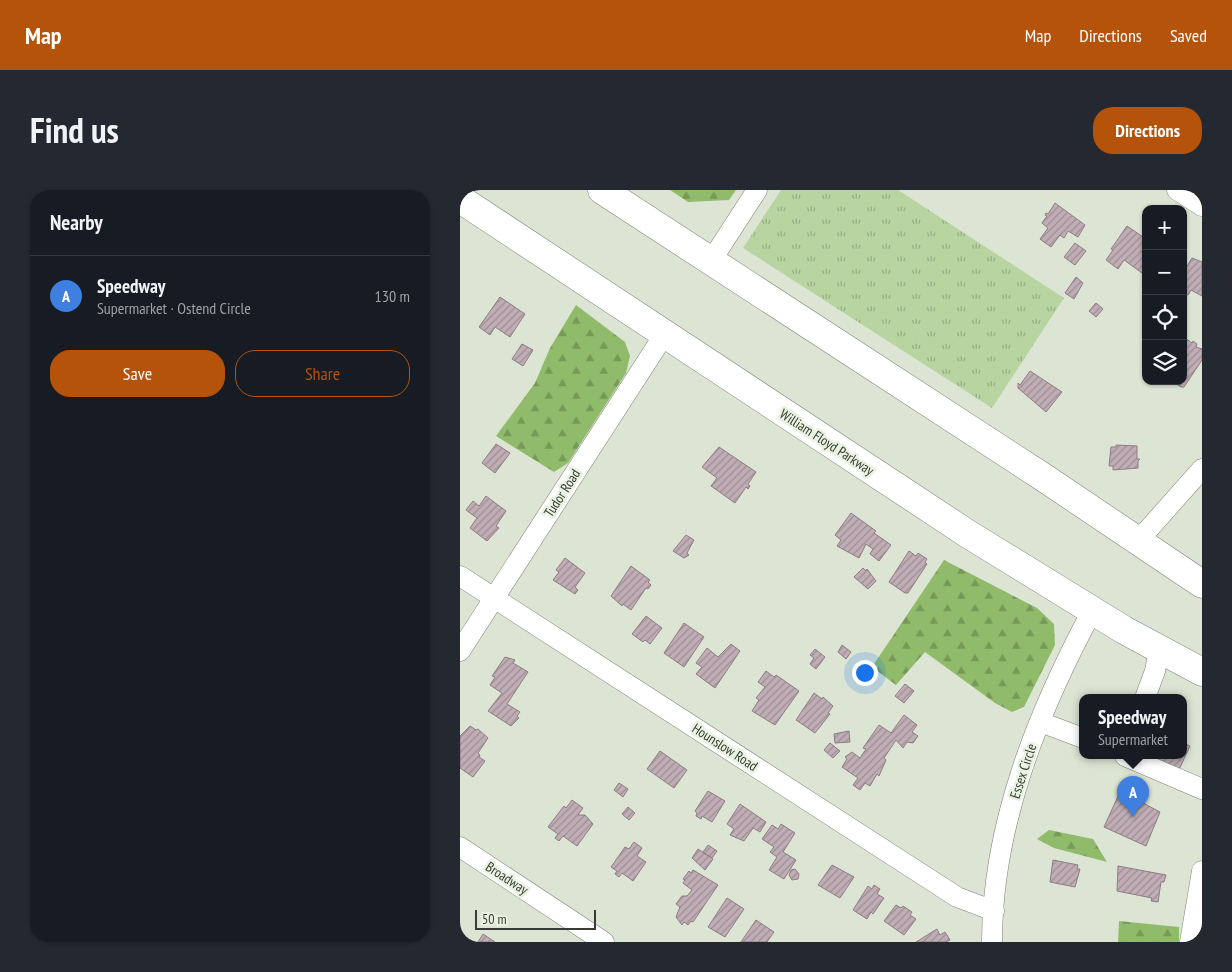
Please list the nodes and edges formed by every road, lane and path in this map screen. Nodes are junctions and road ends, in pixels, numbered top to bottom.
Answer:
1 (602, 190) edge
2 (757, 190) edge
3 (1177, 190) edge
4 (460, 199) edge
5 (1202, 206) edge
6 (711, 260) junction
7 (664, 335) junction
8 (1202, 469) edge
9 (1138, 540) junction
10 (460, 576) edge
11 (1202, 584) edge
12 (494, 598) junction
13 (1092, 611) junction
14 (1159, 649) junction
15 (460, 650) edge
16 (1202, 672) edge
17 (1146, 694) edge
18 (1040, 722) junction
19 (1079, 737) edge
20 (1132, 759) edge
21 (1202, 789) edge
22 (460, 847) edge
23 (1202, 871) edge
24 (994, 911) junction
25 (604, 942) edge
26 (992, 942) edge
27 (1190, 942) edge

1 - 6 highway
2 - 6 street
3 - 5 street
4 - 7 highway, William Floyd Parkway
6 - 9 highway
7 - 12 street, Tudor Road
7 - 13 highway, William Floyd Parkway
8 - 9 street
9 - 11 highway
10 - 12 street, Hounslow Road
12 - 15 street, Tudor Road
12 - 24 street, Hounslow Road
13 - 14 highway, William Floyd Parkway
13 - 18 street, Essex Circle
14 - 16 highway, William Floyd Parkway
14 - 17 street
18 - 19 street
18 - 24 street, Essex Circle
20 - 21 street
22 - 25 street, Broadway
23 - 27 street
24 - 26 street, Essex Circle

